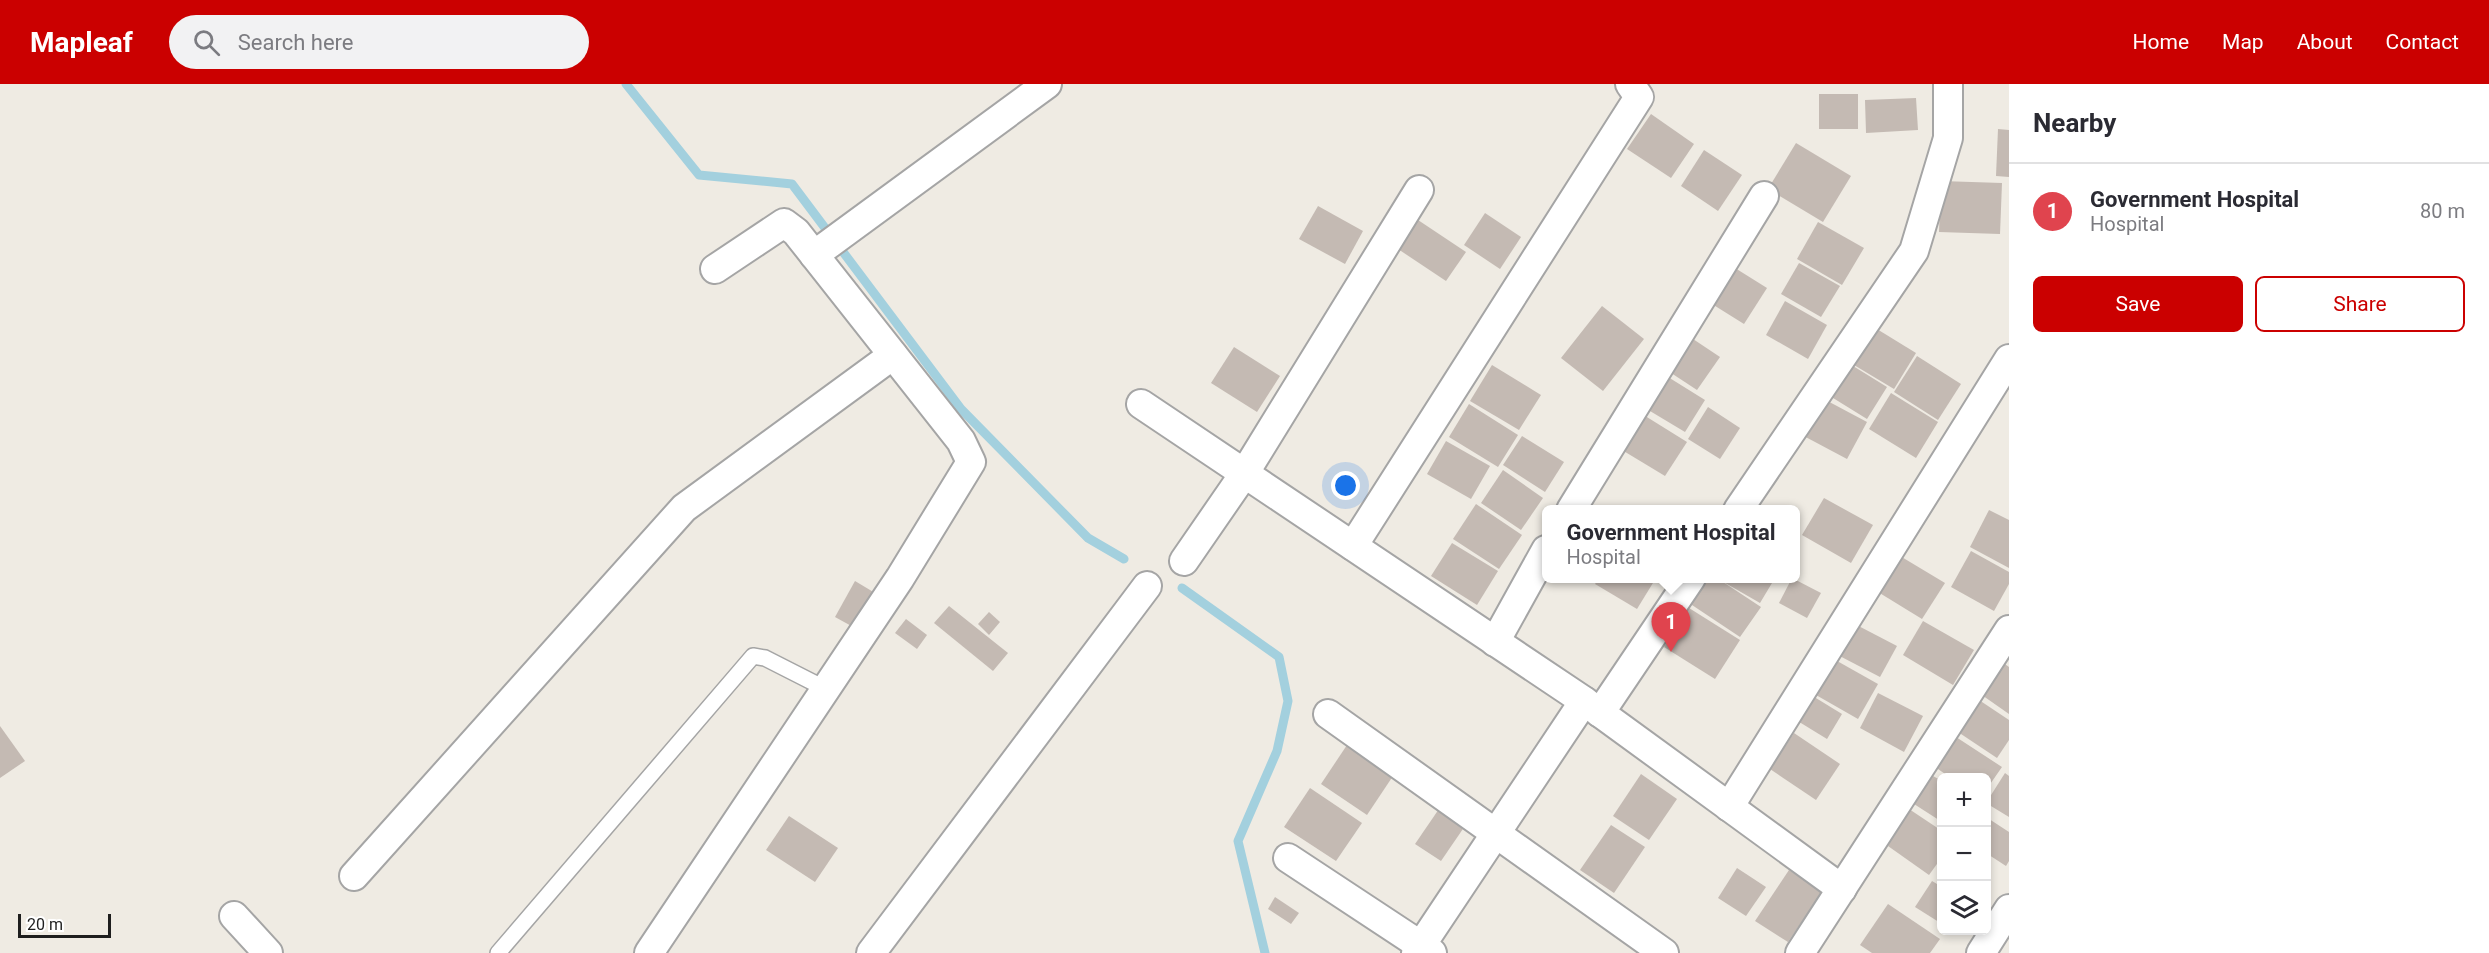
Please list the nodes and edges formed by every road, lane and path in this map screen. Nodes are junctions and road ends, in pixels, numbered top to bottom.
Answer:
1 (1047, 84) edge
2 (1630, 84) edge
3 (1948, 84) edge
4 (1419, 190) dead end
5 (1764, 196) dead end
6 (815, 254) junction
7 (715, 269) dead end
8 (893, 355) junction
9 (2009, 359) edge
10 (1141, 404) dead end
11 (1244, 474) junction
12 (1574, 505) edge
13 (1741, 505) edge
14 (1353, 546) junction
15 (1542, 557) edge
16 (1184, 561) dead end
17 (1688, 583) edge
18 (1147, 586) dead end
19 (2009, 630) edge
20 (1495, 642) junction
21 (826, 689) junction
22 (1592, 707) junction
23 (1328, 714) dead end
24 (1729, 807) junction
25 (1495, 834) junction
26 (1288, 858) dead end
27 (354, 876) dead end
28 (1842, 889) junction
29 (2009, 909) edge
30 (234, 916) dead end
31 (1423, 950) edge
32 (268, 953) edge
33 (498, 953) edge
34 (649, 953) edge
35 (871, 953) edge
36 (1664, 953) edge
37 (1800, 953) edge
38 (1981, 953) edge

1 - 6 street
2 - 14 street
3 - 13 street
4 - 11 street
5 - 12 street
6 - 7 street
6 - 8 street
8 - 21 street
8 - 27 street
9 - 24 street
10 - 11 street
11 - 14 street
11 - 16 street
14 - 20 street
15 - 20 street
17 - 22 street
18 - 35 street
19 - 28 street
20 - 22 street
21 - 33 lane
21 - 34 street
22 - 24 street
22 - 25 street
23 - 25 street
24 - 28 street
25 - 31 street
25 - 36 street
26 - 31 street
28 - 37 street
29 - 38 street
30 - 32 street

